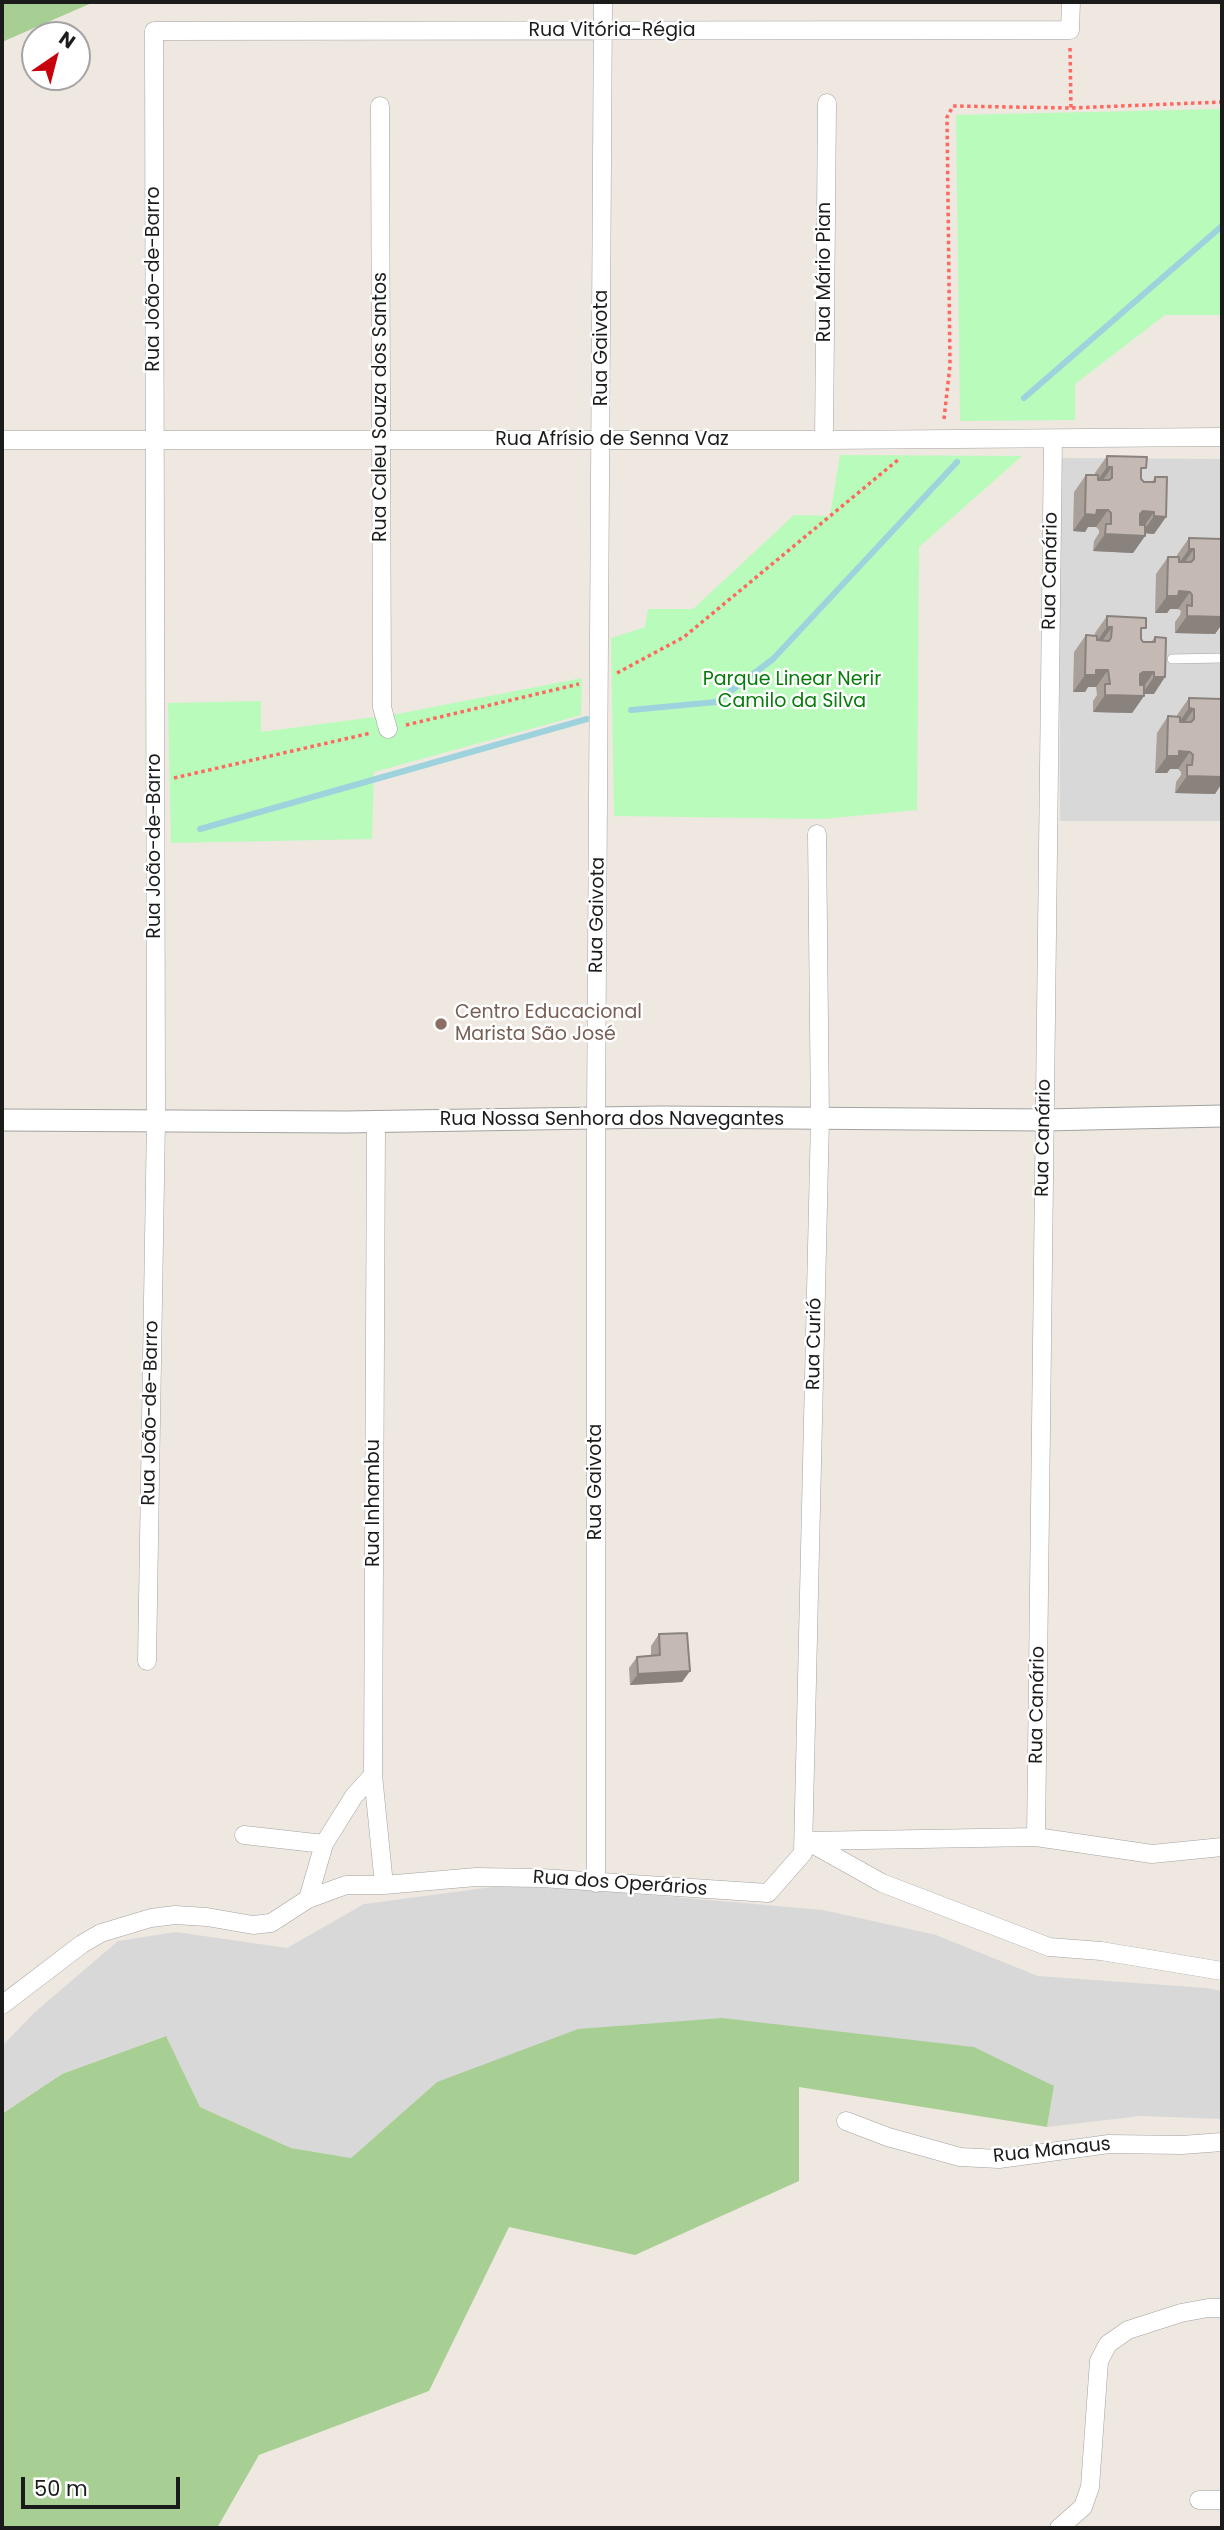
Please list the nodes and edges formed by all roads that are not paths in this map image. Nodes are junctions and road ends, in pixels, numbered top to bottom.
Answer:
1 (603, 2) edge
2 (1071, 2) edge
3 (154, 31) joint
4 (603, 31) junction
5 (827, 103) dead end
6 (380, 106) dead end
7 (1222, 437) edge
8 (1053, 439) junction
9 (2, 440) edge
10 (154, 440) junction
11 (381, 440) junction
12 (601, 440) junction
13 (824, 440) junction
14 (1222, 658) edge
15 (1172, 659) dead end
16 (388, 729) dead end
17 (817, 834) dead end
18 (1222, 1116) edge
19 (596, 1118) junction
20 (820, 1119) junction
21 (2, 1120) edge
22 (156, 1120) junction
23 (1044, 1120) junction
24 (376, 1122) junction
25 (147, 1661) dead end
26 (373, 1775) junction
27 (244, 1835) dead end
28 (1036, 1837) junction
29 (324, 1844) junction
30 (805, 1847) junction
31 (1222, 1847) edge
32 (596, 1883) junction
33 (384, 1885) junction
34 (308, 1899) junction
35 (1222, 1971) edge
36 (2, 2005) edge
37 (846, 2121) dead end
38 (1222, 2142) edge
39 (1222, 2308) edge
40 (1199, 2500) dead end
41 (1222, 2500) edge
42 (1059, 2528) edge

1 - 4 street, Rua Gaivota
2 - 4 street, Rua Vitória-Régia
3 - 4 street, Rua Vitória-Régia
3 - 10 street, Rua João-de-Barro
4 - 12 street, Rua Gaivota
5 - 13 street, Rua Mário Pian
6 - 11 street, Rua Caleu Souza dos Santos
7 - 8 street, Rua Afrísio de Senna Vaz
8 - 13 street, Rua Afrísio de Senna Vaz
8 - 23 street, Rua Canário
9 - 10 street, Rua Afrísio de Senna Vaz
10 - 11 street, Rua Afrísio de Senna Vaz
10 - 22 street, Rua João-de-Barro
11 - 12 street, Rua Afrísio de Senna Vaz
11 - 16 street, Rua Caleu Souza dos Santos
12 - 13 street, Rua Afrísio de Senna Vaz
12 - 19 street, Rua Gaivota
14 - 15 lane
17 - 20 street, Rua Curió
18 - 23 street, Rua Nossa Senhora dos Navegantes
19 - 20 street, Rua Nossa Senhora dos Navegantes
19 - 24 street, Rua Nossa Senhora dos Navegantes
19 - 32 street, Rua Gaivota
20 - 23 street, Rua Nossa Senhora dos Navegantes
20 - 30 street, Rua Curió
21 - 22 street, Rua Nossa Senhora dos Navegantes
22 - 24 street, Rua Nossa Senhora dos Navegantes
22 - 25 street, Rua João-de-Barro
23 - 28 street, Rua Canário
24 - 26 street, Rua Inhambu
26 - 29 street
26 - 33 street, Rua Inhambu
27 - 29 street
28 - 30 street
28 - 31 street
29 - 34 street
30 - 32 street, Rua dos Operários
30 - 35 street
32 - 33 street, Rua dos Operários
33 - 34 street, Rua dos Operários
34 - 36 street, Rua dos Operários
37 - 38 street, Rua Manaus
39 - 42 street
40 - 41 street

